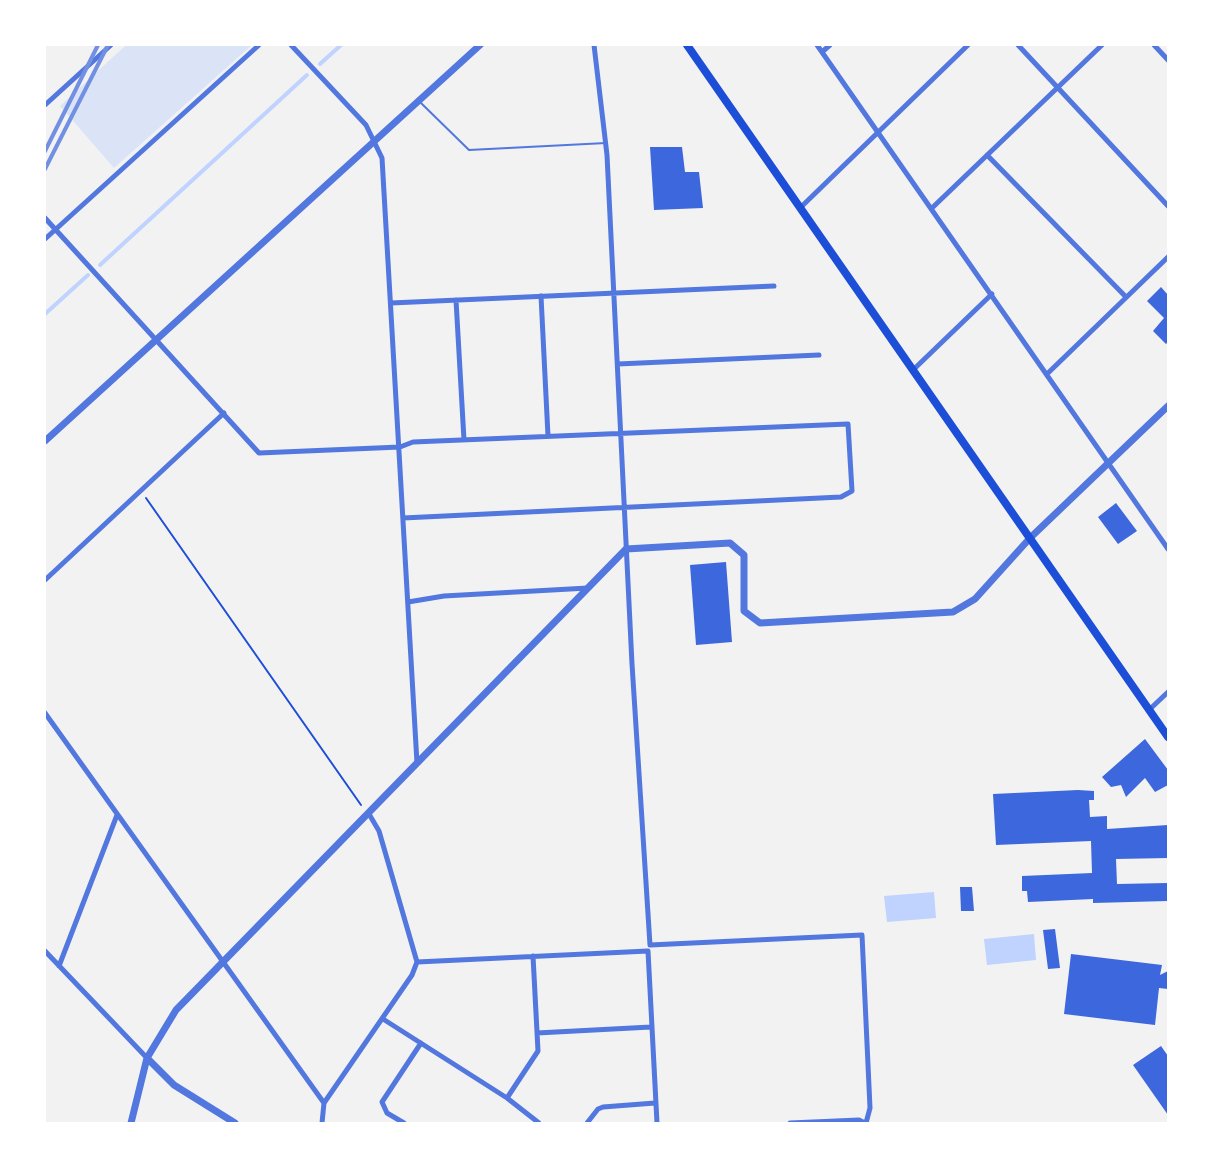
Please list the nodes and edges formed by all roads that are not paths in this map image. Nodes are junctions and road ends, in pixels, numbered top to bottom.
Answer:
1 (111, 45) edge
2 (260, 45) edge
3 (291, 45) edge
4 (480, 45) edge
5 (594, 45) edge
6 (687, 45) edge
7 (817, 45) edge
8 (830, 45) edge
9 (968, 45) edge
10 (1018, 45) edge
11 (1102, 45) edge
12 (1154, 45) edge
13 (822, 52) junction
14 (1168, 60) edge
15 (1058, 88) junction
16 (419, 101) junction
17 (45, 105) edge
18 (879, 132) junction
19 (375, 141) junction
20 (606, 143) junction
21 (987, 155) junction
22 (1168, 206) edge
23 (800, 208) junction
24 (932, 208) junction
25 (45, 218) edge
26 (55, 229) junction
27 (45, 239) edge
28 (1168, 257) edge
29 (774, 286) dead end
30 (614, 292) junction
31 (992, 294) junction
32 (542, 296) junction
33 (1126, 297) junction
34 (456, 300) junction
35 (391, 303) junction
36 (157, 340) junction
37 (819, 355) dead end
38 (618, 364) junction
39 (913, 370) junction
40 (1047, 374) junction
41 (1168, 406) edge
42 (224, 413) junction
43 (622, 433) junction
44 (548, 436) junction
45 (464, 440) junction
46 (45, 441) edge
47 (400, 447) junction
48 (1108, 463) junction
49 (625, 508) junction
50 (403, 518) junction
51 (1030, 538) junction
52 (626, 549) junction
53 (1168, 549) edge
54 (45, 580) edge
55 (588, 588) junction
56 (408, 602) junction
57 (1168, 692) edge
58 (1149, 710) junction
59 (45, 713) edge
60 (1168, 737) edge
61 (417, 763) junction
62 (369, 814) junction
63 (117, 815) junction
64 (649, 948) junction
65 (45, 951) edge
66 (533, 956) junction
67 (417, 962) junction
68 (222, 963) junction
69 (59, 966) junction
70 (383, 1019) junction
71 (651, 1027) junction
72 (537, 1033) junction
73 (421, 1043) junction
74 (147, 1058) junction
75 (507, 1098) junction
76 (324, 1102) junction
77 (655, 1103) junction
78 (131, 1123) edge
79 (235, 1123) edge
80 (322, 1123) edge
81 (404, 1123) edge
82 (539, 1123) edge
83 (587, 1123) edge
84 (657, 1123) edge
85 (790, 1123) edge
86 (797, 1123) edge
87 (865, 1123) edge

1 - 17 street
2 - 26 street
3 - 19 street
4 - 16 street
5 - 20 street
6 - 23 main road
7 - 13 street
8 - 13 street
9 - 18 street
10 - 15 street
11 - 15 street
12 - 14 street
13 - 18 street
15 - 21 street
15 - 22 street
16 - 19 street
16 - 20 lane
18 - 23 street
18 - 24 street
19 - 35 street
19 - 36 street
20 - 30 street
21 - 24 street
21 - 33 street
23 - 39 main road
24 - 31 street
25 - 26 street
26 - 27 street
26 - 36 street
28 - 33 street
29 - 30 street
30 - 32 street
30 - 38 street
31 - 39 street
31 - 40 street
32 - 34 street
32 - 44 street
33 - 40 street
34 - 35 street
34 - 45 street
35 - 47 street
36 - 42 street
36 - 46 street
37 - 38 street
38 - 43 street
39 - 51 main road
40 - 48 street
41 - 48 street
42 - 47 street
42 - 54 street
43 - 44 street
43 - 49 street
43 - 49 street
44 - 45 street
45 - 47 street
47 - 50 street
48 - 51 street
48 - 53 street
49 - 50 street
49 - 52 street
50 - 56 street
51 - 52 street
51 - 58 main road
52 - 55 street
52 - 64 street
55 - 56 street
55 - 61 street
56 - 61 street
57 - 58 street
58 - 60 main road
59 - 63 street
61 - 62 street
62 - 67 street
62 - 68 street
63 - 68 street
63 - 69 street
64 - 66 street
64 - 71 street
64 - 87 street
65 - 69 street
66 - 67 street
66 - 72 street
67 - 70 street
68 - 74 street
68 - 76 street
69 - 74 street
70 - 73 street
70 - 76 street
71 - 72 street
71 - 77 street
72 - 75 street
73 - 75 street
73 - 81 street
74 - 78 street
74 - 79 street
75 - 82 street
76 - 80 street
77 - 83 street
77 - 84 street
85 - 86 street
86 - 87 street

